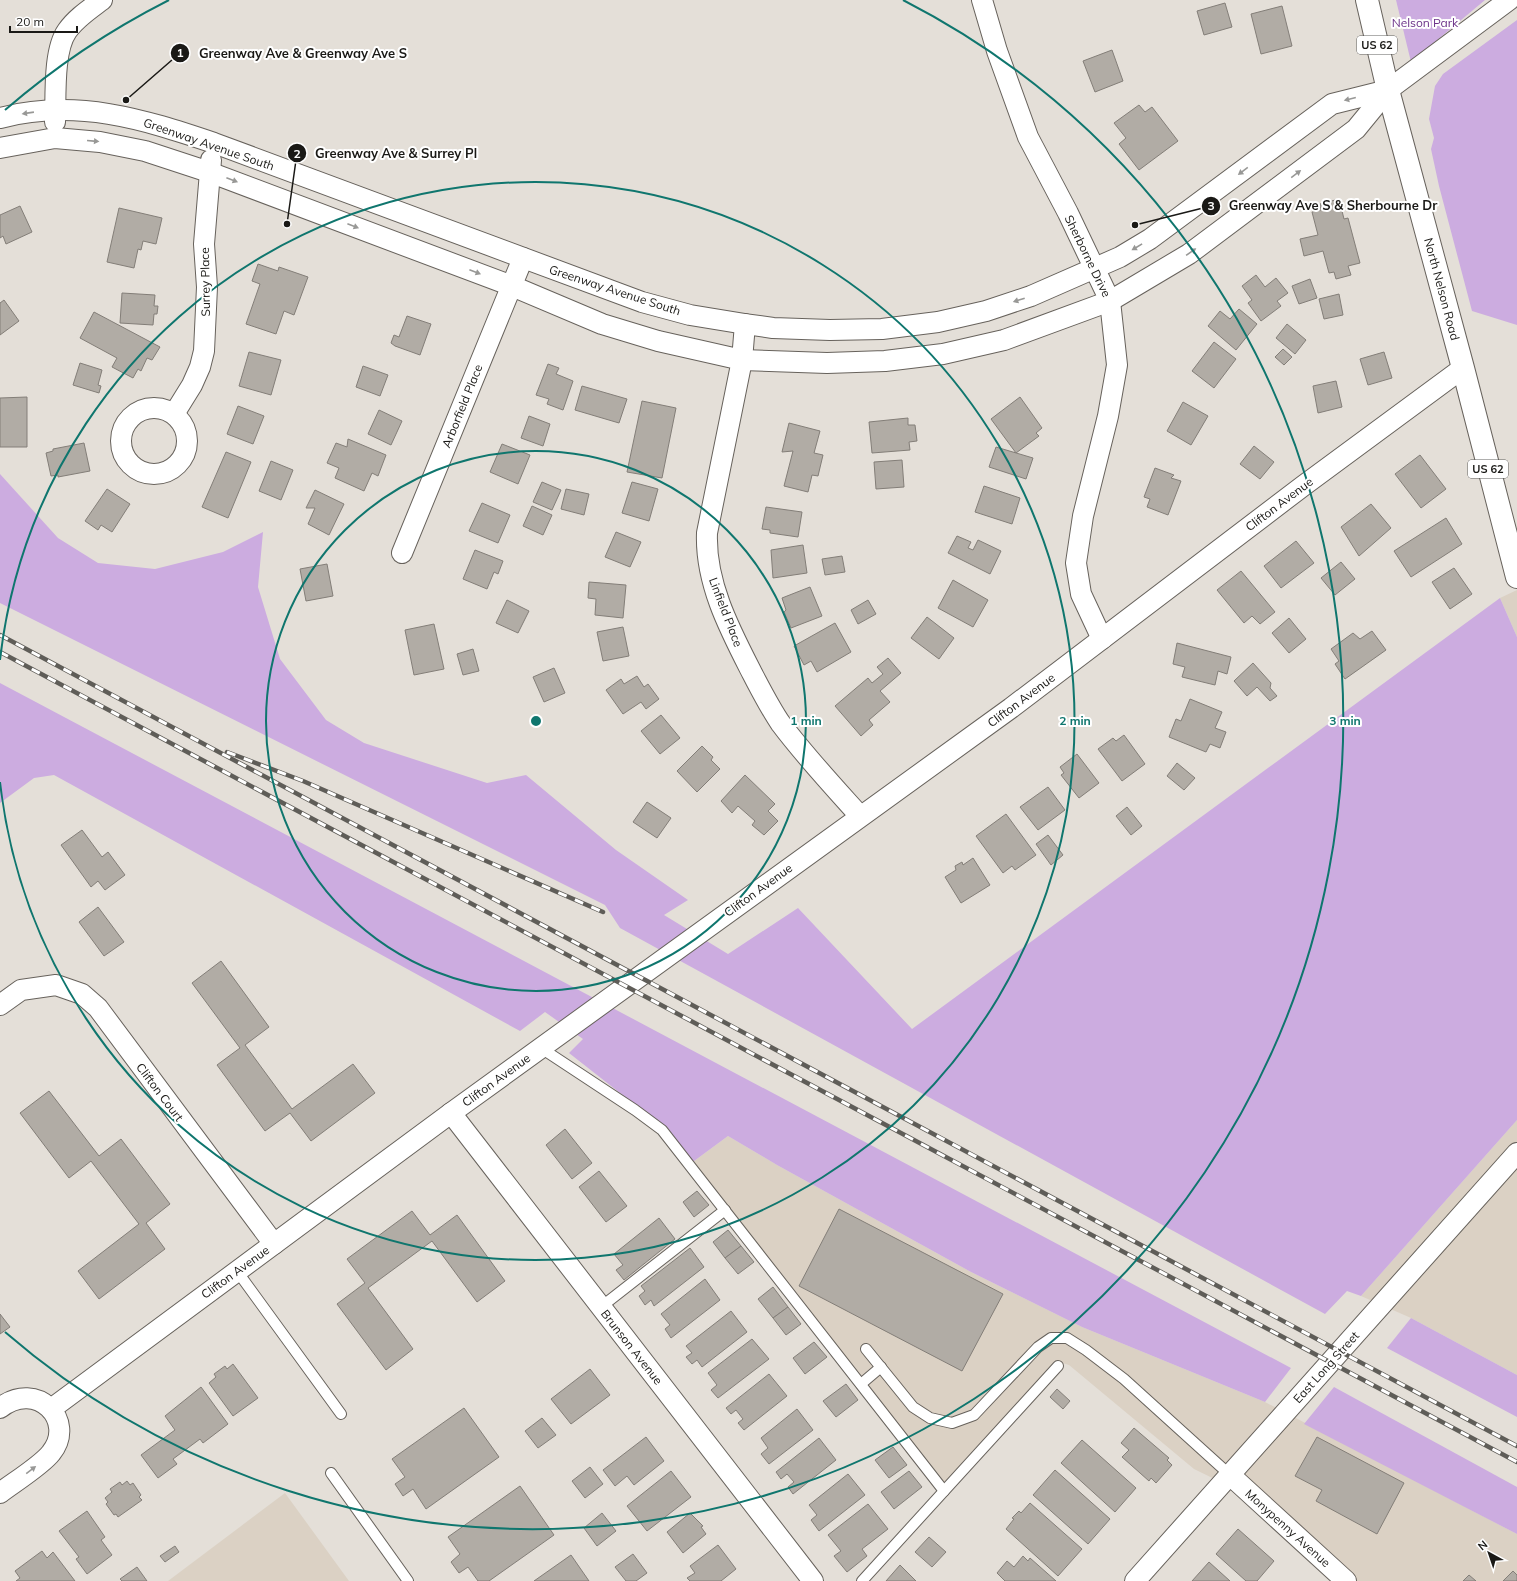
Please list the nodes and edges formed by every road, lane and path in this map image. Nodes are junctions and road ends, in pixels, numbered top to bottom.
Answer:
1 (102, 0) edge
2 (982, 0) edge
3 (1367, 0) edge
4 (1508, 0) edge
5 (1388, 90) junction
6 (56, 108) junction
7 (0, 118) edge
8 (55, 138) junction
9 (214, 143) junction
10 (0, 148) edge
11 (209, 172) junction
12 (523, 258) junction
13 (1095, 270) junction
14 (512, 286) junction
15 (1110, 301) junction
16 (745, 324) junction
17 (742, 360) junction
18 (1463, 368) junction
19 (174, 414) dead end
20 (402, 553) dead end
21 (1517, 578) edge
22 (1102, 638) junction
23 (860, 816) junction
24 (0, 1005) edge
25 (541, 1048) junction
26 (451, 1113) junction
27 (1517, 1153) edge
28 (725, 1210) junction
29 (274, 1244) junction
30 (237, 1271) junction
31 (601, 1307) junction
32 (866, 1348) dead end
33 (1058, 1366) dead end
34 (881, 1367) junction
35 (861, 1384) junction
36 (0, 1408) edge
37 (51, 1409) junction
38 (340, 1414) dead end
39 (331, 1473) dead end
40 (1230, 1475) junction
41 (944, 1491) junction
42 (0, 1493) edge
43 (408, 1581) edge
44 (813, 1581) edge
45 (862, 1581) edge
46 (1135, 1581) edge
47 (1346, 1581) edge

1 - 6 street
2 - 13 street, Sherborne Drive
3 - 5 main road, North Nelson Road / US 62
4 - 5 street
5 -> 13 street, Greenway Avenue South
15 -> 5 street
5 - 18 main road, North Nelson Road / US 62
6 -> 7 street, Greenway Avenue South
6 - 8 street
6 - 9 street, Greenway Avenue South
8 - 10 street
8 -> 11 street
9 - 11 street, Surrey Place
9 - 12 street, Greenway Avenue South
11 -> 14 street
11 - 19 street, Surrey Place
12 - 14 street, Arborfield Place
12 - 16 street, Greenway Avenue South
13 - 15 street, Sherborne Drive
13 -> 16 street, Greenway Avenue South
14 - 17 street
14 - 20 street, Arborfield Place
15 - 17 street
15 - 22 street, Sherborne Drive
16 - 17 street, Linfield Place
17 - 23 street, Linfield Place
18 - 21 main road, North Nelson Road / US 62
18 - 22 street, Clifton Avenue
22 - 23 street, Clifton Avenue
23 - 25 street, Clifton Avenue
24 - 29 street, Clifton Court
25 - 26 street, Clifton Avenue
25 - 28 lane
26 - 29 street, Clifton Avenue
26 - 31 street, Brunson Avenue
27 - 40 street, East Long Street
28 - 31 lane
28 - 35 lane
29 - 30 street, Clifton Avenue
30 - 37 street, Clifton Avenue
30 - 38 lane
31 - 44 street, Brunson Avenue
32 - 34 lane
33 - 41 lane
34 - 35 lane
34 - 40 lane
35 - 41 lane
36 - 37 street
42 -> 37 street
39 - 43 lane
40 - 46 street, East Long Street
40 - 47 street, Monypenny Avenue
41 - 45 lane

